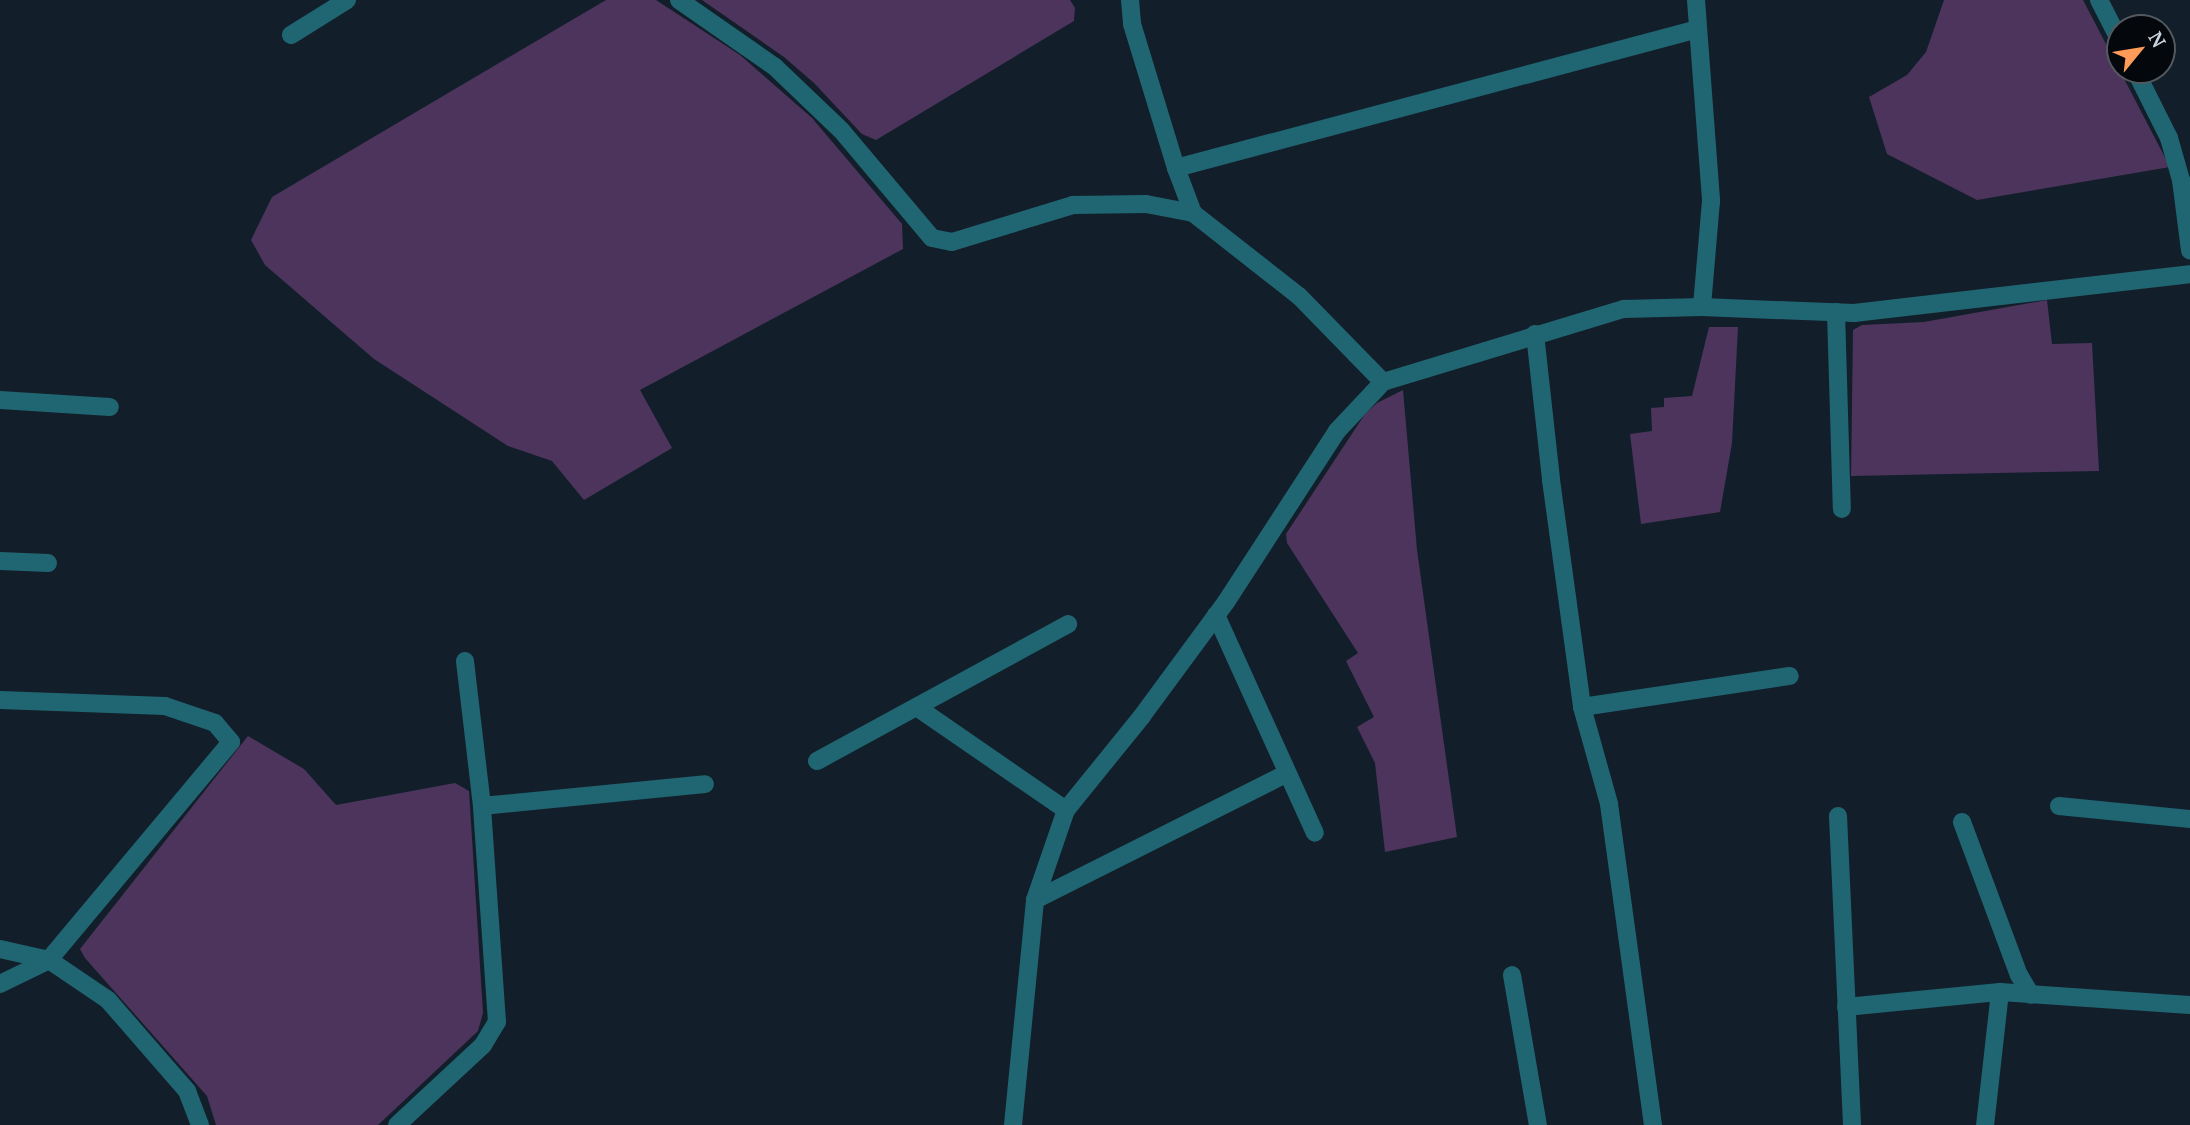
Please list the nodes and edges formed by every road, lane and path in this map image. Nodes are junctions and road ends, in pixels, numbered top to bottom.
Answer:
1 (347, 0) edge
2 (679, 0) edge
3 (1130, 0) edge
4 (1696, 0) edge
5 (1698, 29) junction
6 (291, 35) dead end
7 (2142, 84) edge
8 (1176, 168) junction
9 (1193, 213) junction
10 (2190, 250) edge
11 (2190, 274) edge
12 (1702, 306) junction
13 (1836, 312) junction
14 (1535, 334) junction
15 (1383, 382) junction
16 (0, 400) edge
17 (110, 407) dead end
18 (1842, 509) dead end
19 (0, 561) edge
20 (48, 563) dead end
21 (1216, 615) junction
22 (1068, 624) dead end
23 (465, 661) dead end
24 (1790, 676) dead end
25 (0, 699) edge
26 (1582, 706) junction
27 (918, 708) junction
28 (817, 761) dead end
29 (1287, 773) junction
30 (705, 784) dead end
31 (482, 806) junction
32 (2059, 806) dead end
33 (1066, 810) junction
34 (1838, 816) dead end
35 (2190, 819) edge
36 (1962, 822) dead end
37 (1315, 833) dead end
38 (1035, 900) junction
39 (0, 949) edge
40 (49, 960) junction
41 (1512, 975) dead end
42 (0, 984) edge
43 (2000, 992) junction
44 (2031, 995) junction
45 (2190, 1005) edge
46 (1846, 1007) junction
47 (200, 1125) edge
48 (397, 1125) edge
49 (1013, 1125) edge
50 (1538, 1125) edge
51 (1653, 1125) edge
52 (1852, 1125) edge
53 (1985, 1125) edge

1 - 6 street
2 - 9 street
3 - 8 street
4 - 5 street
5 - 8 street
5 - 12 street
7 - 10 street
8 - 9 street
9 - 15 street
11 - 13 street
12 - 13 street
12 - 14 street
13 - 18 street
14 - 15 street
14 - 26 street
15 - 21 street
16 - 17 street
19 - 20 street
21 - 29 street
21 - 33 street
22 - 27 street
23 - 31 street
24 - 26 street
25 - 40 street
26 - 51 street
27 - 28 street
27 - 33 street
29 - 37 street
29 - 38 street
30 - 31 street
31 - 48 street
32 - 35 street
33 - 38 street
34 - 46 street
36 - 44 street
38 - 49 street
39 - 40 street
40 - 42 street
40 - 47 street
41 - 50 street
43 - 44 street
43 - 46 street
43 - 53 street
44 - 45 street
46 - 52 street

